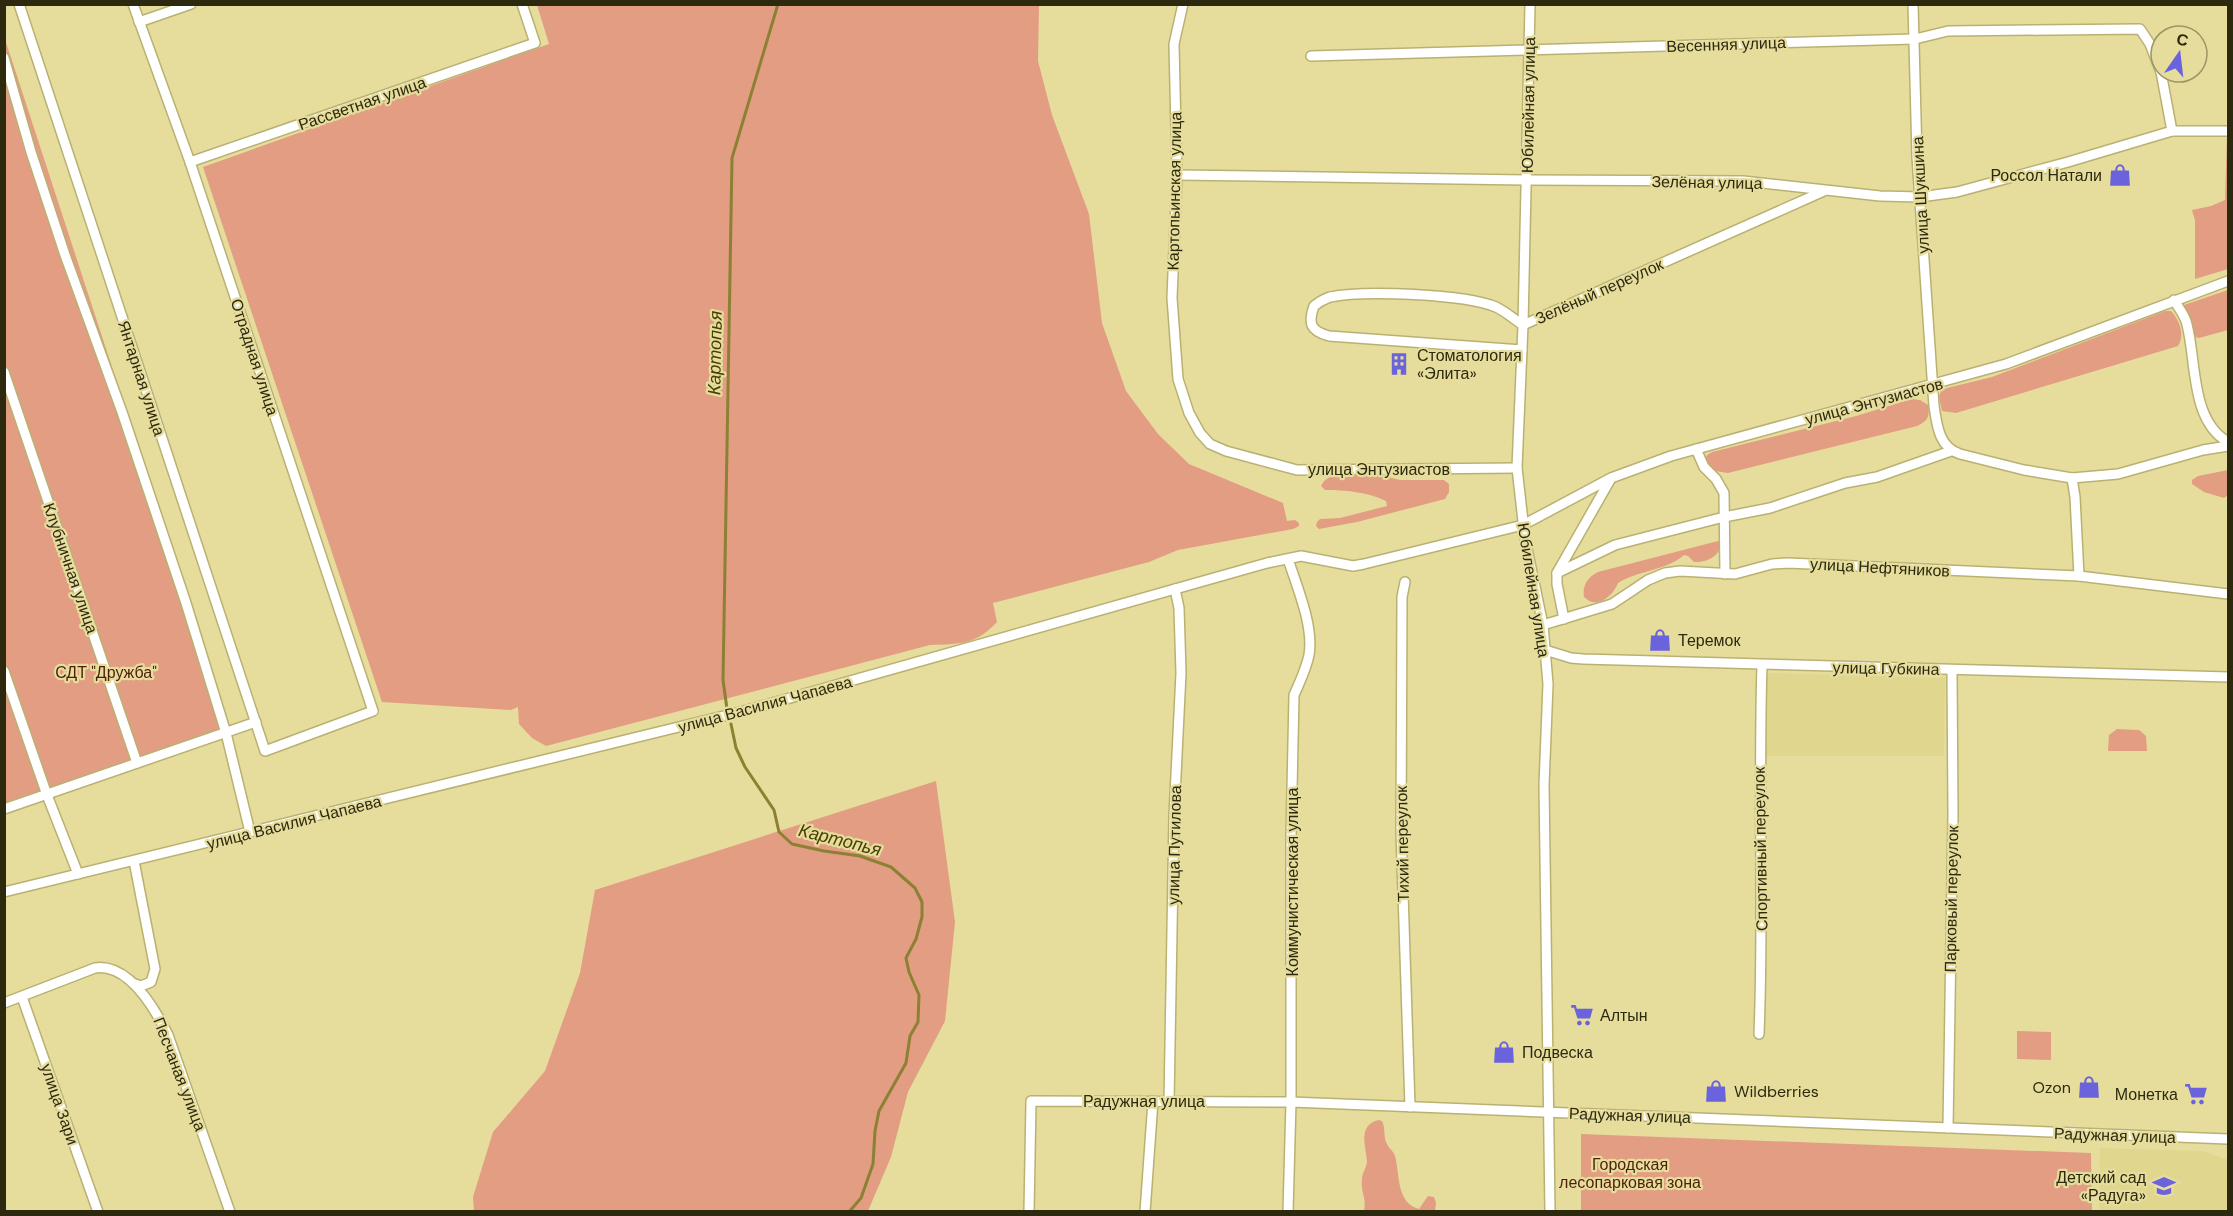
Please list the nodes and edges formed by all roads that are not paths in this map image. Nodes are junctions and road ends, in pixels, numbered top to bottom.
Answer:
1 (19, 4) edge
2 (133, 4) edge
3 (191, 4) edge
4 (522, 4) edge
5 (1183, 4) edge
6 (1530, 4) edge
7 (1913, 4) edge
8 (139, 22) junction
9 (1915, 39) junction
10 (2149, 42) edge
11 (1529, 51) junction
12 (1311, 56) dead end
13 (4, 58) edge
14 (2163, 84) edge
15 (2172, 131) junction
16 (2229, 131) edge
17 (190, 162) junction
18 (1177, 175) junction
19 (1526, 180) junction
20 (1826, 190) junction
21 (1920, 197) junction
22 (2229, 281) edge
23 (2174, 300) junction
24 (1523, 325) junction
25 (1522, 350) junction
26 (4, 372) edge
27 (1178, 379) joint
28 (1932, 386) junction
29 (2229, 442) edge
30 (2229, 446) edge
31 (1696, 449) junction
32 (1951, 451) junction
33 (1517, 468) junction
34 (1611, 478) junction
35 (2072, 478) junction
36 (1724, 517) junction
37 (1523, 525) junction
38 (1288, 559) junction
39 (1557, 573) junction
40 (1725, 574) junction
41 (2079, 576) junction
42 (1405, 582) dead end
43 (1174, 589) junction
44 (2229, 594) edge
45 (1564, 619) junction
46 (1543, 625) junction
47 (1545, 650) junction
48 (1762, 665) junction
49 (1952, 670) junction
50 (4, 671) edge
51 (2229, 677) edge
52 (256, 722) junction
53 (226, 733) junction
54 (266, 751) joint
55 (137, 763) junction
56 (47, 795) junction
57 (4, 809) edge
58 (250, 832) junction
59 (135, 861) junction
60 (78, 874) junction
61 (4, 892) edge
62 (133, 984) junction
63 (22, 997) junction
64 (4, 1003) edge
65 (1760, 1034) dead end
66 (1153, 1101) junction
67 (1169, 1102) junction
68 (1291, 1102) junction
69 (1410, 1107) junction
70 (1549, 1112) junction
71 (1948, 1128) junction
72 (2229, 1139) edge
73 (98, 1212) edge
74 (230, 1212) edge
75 (1029, 1212) edge
76 (1145, 1212) edge
77 (1288, 1212) edge
78 (1550, 1212) edge

1 - 52 street, Янтарная улица
2 - 8 street, Отрадная улица
3 - 8 street
4 - 17 street, Рассветная улица
5 - 18 street, Картопьинская улица
6 - 11 street, Юбилейная улица
7 - 9 street, улица Шукшина
8 - 17 street, Отрадная улица
9 - 10 street, Весенняя улица
9 - 11 street, Весенняя улица
9 - 21 street, улица Шукшина
11 - 12 street, Весенняя улица
11 - 19 street, Юбилейная улица
13 - 53 street, Янтарная улица
14 - 15 street
15 - 16 street, Зелёная улица
15 - 21 street, Зелёная улица
17 - 54 street, Отрадная улица
18 - 19 street, Зелёная улица
18 - 27 street, Картопьинская улица
19 - 20 street, Зелёная улица
19 - 24 street, Юбилейная улица
20 - 21 street, Зелёная улица
20 - 24 street, Зелёный переулок
21 - 28 street, улица Шукшина
22 - 23 street, улица Энтузиастов
23 - 28 street, улица Энтузиастов
23 - 29 street
24 - 25 street, Юбилейная улица
24 - 25 street, Зелёный переулок
25 - 33 street, Юбилейная улица
26 - 55 street, Клубничная улица
27 - 33 street, улица Энтузиастов
28 - 31 street, улица Энтузиастов
28 - 32 street, улица Шукшина
30 - 35 street
31 - 34 street, улица Энтузиастов
31 - 36 street
32 - 35 street
32 - 36 street
33 - 37 street, Юбилейная улица
34 - 37 street, улица Энтузиастов
34 - 39 street
35 - 41 street
36 - 39 street
36 - 40 street
37 - 38 street, улица Василия Чапаева
37 - 46 street, Юбилейная улица
38 - 43 street, улица Василия Чапаева
38 - 68 street, Коммунистическая улица
39 - 45 street
40 - 41 street, улица Нефтяников
40 - 45 street, улица Нефтяников
41 - 44 street, улица Нефтяников
42 - 69 street, Тихий переулок
43 - 58 street, улица Василия Чапаева
43 - 67 street, улица Путилова
45 - 46 street, улица Нефтяников
46 - 47 street, Юбилейная улица
47 - 48 street, улица Губкина
47 - 70 street, Юбилейная улица
48 - 49 street, улица Губкина
48 - 65 street, Спортивный переулок
49 - 51 street, улица Губкина
49 - 71 street, Парковый переулок
50 - 56 street
52 - 53 street
52 - 54 street, Янтарная улица
53 - 55 street
53 - 58 street, Янтарная улица
55 - 56 street
56 - 57 street
56 - 60 street
58 - 59 street, улица Василия Чапаева
59 - 60 street, улица Василия Чапаева
59 - 62 street
60 - 61 street, улица Василия Чапаева
62 - 63 street, Песчаная улица
62 - 74 street, Песчаная улица
63 - 64 street
63 - 73 street, улица Зари
66 - 67 street, Радужная улица
66 - 75 street, Радужная улица
66 - 76 street
67 - 68 street, Радужная улица
68 - 69 street, Радужная улица
68 - 77 street, Коммунистическая улица
69 - 70 street, Радужная улица
70 - 71 street, Радужная улица
70 - 78 street, Юбилейная улица
71 - 72 street, Радужная улица

